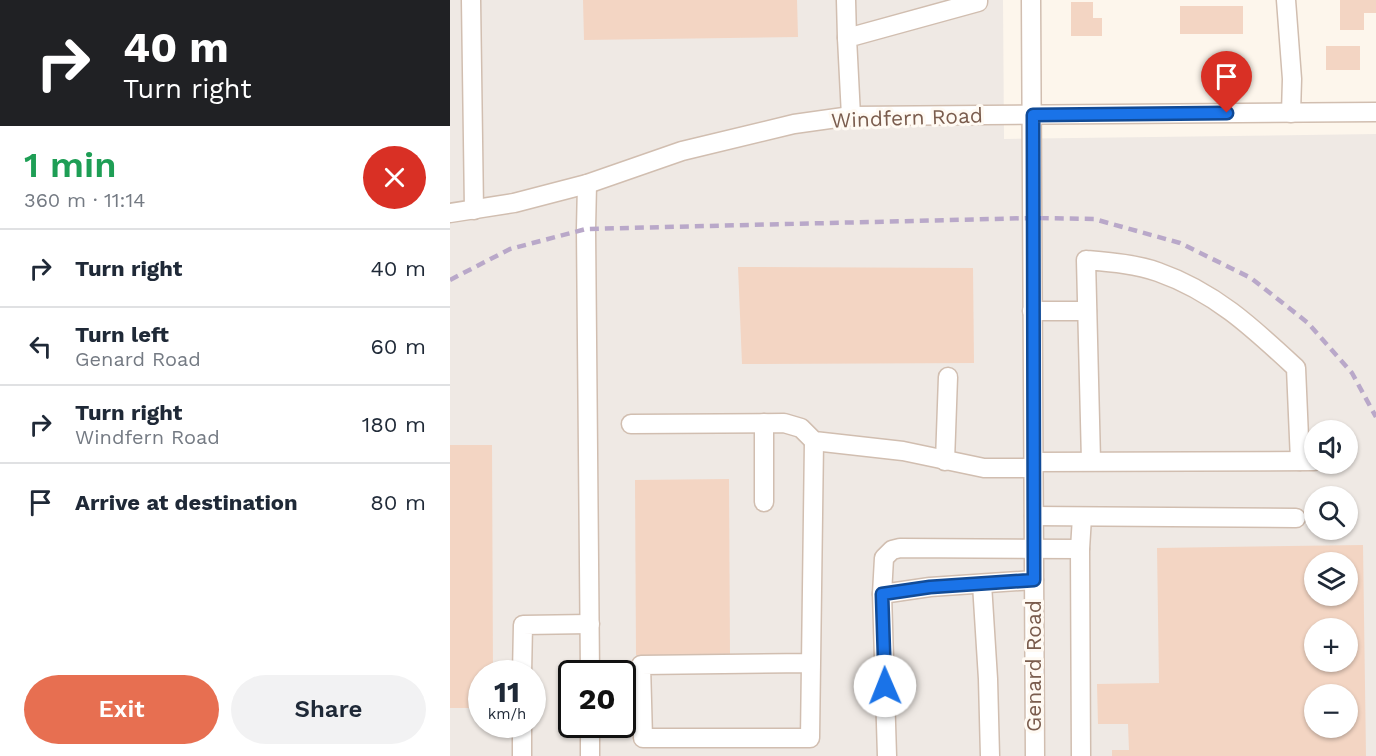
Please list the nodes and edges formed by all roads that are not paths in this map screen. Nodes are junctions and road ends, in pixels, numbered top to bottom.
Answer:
1 (471, 0) edge
2 (846, 0) edge
3 (978, 0) edge
4 (1031, 0) edge
5 (1287, 0) edge
6 (847, 38) junction
7 (1376, 112) edge
8 (1291, 113) junction
9 (1033, 115) junction
10 (851, 116) junction
11 (587, 184) junction
12 (474, 210) junction
13 (450, 213) edge
14 (1032, 311) junction
15 (1087, 311) junction
16 (948, 377) dead end
17 (764, 423) junction
18 (631, 424) dead end
19 (1304, 436) edge
20 (814, 441) junction
21 (945, 461) junction
22 (1091, 461) junction
23 (1304, 461) edge
24 (1034, 465) junction
25 (764, 502) dead end
26 (1034, 516) junction
27 (1082, 517) junction
28 (1296, 518) dead end
29 (1033, 549) junction
30 (1080, 549) junction
31 (1034, 580) junction
32 (982, 584) junction
33 (882, 594) junction
34 (590, 624) junction
35 (522, 660) edge
36 (590, 660) edge
37 (811, 663) junction
38 (522, 738) edge
39 (590, 738) edge
40 (522, 756) edge
41 (590, 756) edge
42 (887, 756) edge
43 (990, 756) edge
44 (1035, 756) edge
45 (1081, 756) edge

1 - 12 street
2 - 6 street
3 - 6 street
4 - 9 street, Genard Road
5 - 8 street
6 - 10 street
7 - 8 street, Windfern Road
8 - 9 street, Windfern Road
9 - 10 street, Windfern Road
9 - 14 street, Genard Road
10 - 11 street, Windfern Road
11 - 12 street, Windfern Road
11 - 34 street
12 - 13 street, Windfern Road
14 - 15 street
14 - 24 street, Genard Road
15 - 19 street
15 - 22 street
16 - 21 street
17 - 18 street
17 - 20 street
17 - 25 street
20 - 21 street
20 - 37 street
21 - 24 street
22 - 23 street
22 - 24 street
24 - 26 street, Genard Road
26 - 27 street
26 - 29 street, Genard Road
27 - 28 street
27 - 30 street
29 - 30 street
29 - 31 street, Genard Road
29 - 33 street
30 - 45 street
31 - 32 street
31 - 44 street, Genard Road
32 - 33 street
32 - 43 street
33 - 42 street
34 - 35 street
34 - 36 street
37 - 37 street
38 - 40 street
39 - 41 street

